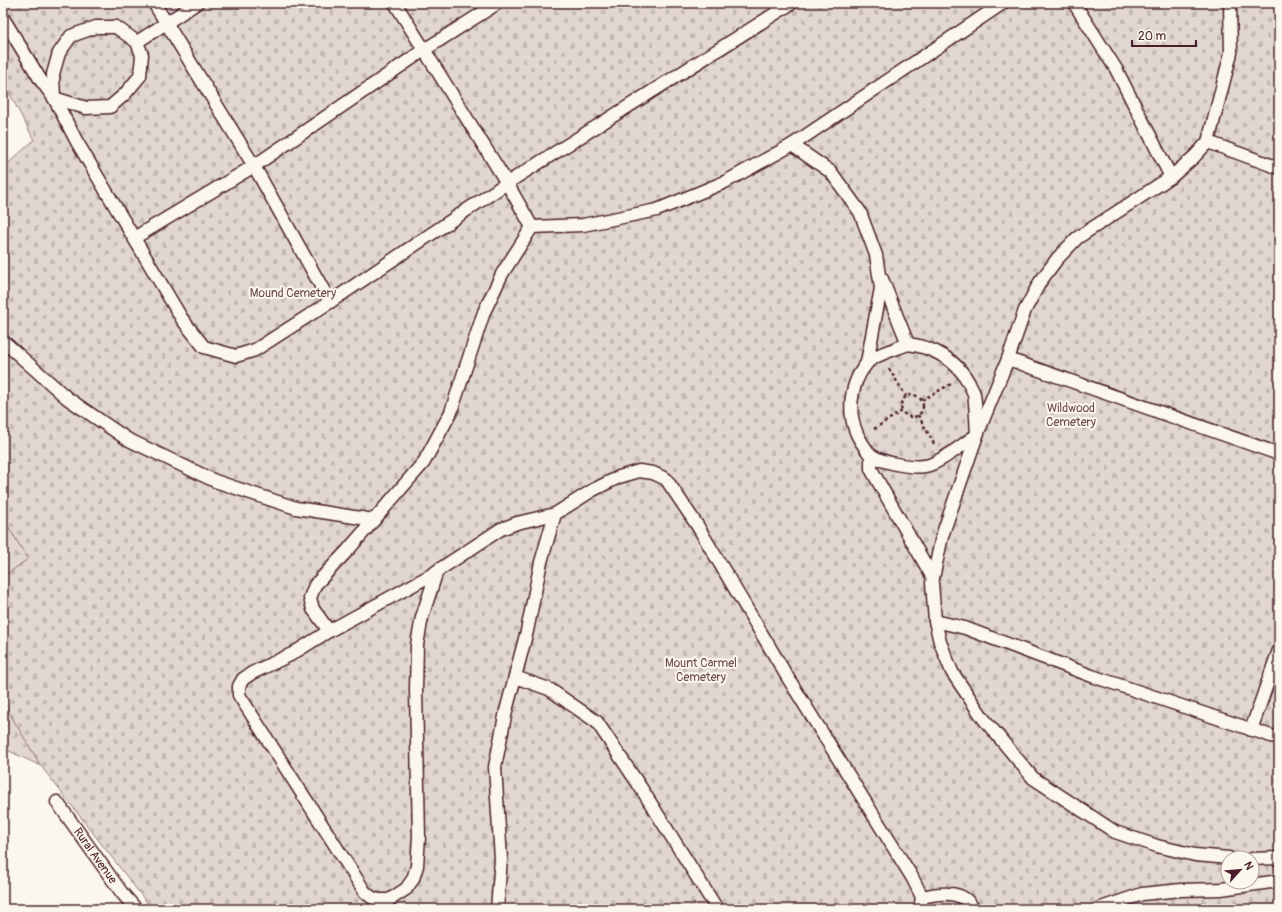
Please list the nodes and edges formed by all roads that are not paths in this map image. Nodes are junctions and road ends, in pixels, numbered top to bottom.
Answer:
1 (154, 3) edge
2 (197, 3) edge
3 (395, 3) edge
4 (498, 3) edge
5 (792, 3) edge
6 (1003, 3) edge
7 (1074, 3) edge
8 (1230, 3) edge
9 (3, 18) edge
10 (166, 23) junction
11 (137, 42) junction
12 (424, 50) junction
13 (54, 98) junction
14 (1208, 142) junction
15 (792, 146) junction
16 (254, 166) junction
17 (1279, 168) edge
18 (1171, 177) junction
19 (507, 183) junction
20 (532, 227) junction
21 (134, 238) junction
22 (878, 270) junction
23 (330, 302) junction
24 (3, 341) edge
25 (908, 344) junction
26 (1008, 359) junction
27 (867, 362) junction
28 (977, 435) junction
29 (1279, 454) edge
30 (870, 455) junction
31 (555, 514) junction
32 (374, 520) junction
33 (437, 571) junction
34 (933, 578) junction
35 (935, 621) junction
36 (329, 631) junction
37 (1279, 650) edge
38 (515, 677) junction
39 (1251, 730) junction
40 (1279, 737) edge
41 (57, 802) dead end
42 (1220, 857) edge
43 (1279, 858) edge
44 (1260, 859) edge
45 (1279, 881) edge
46 (921, 903) edge
47 (136, 909) edge
48 (497, 909) edge
49 (717, 909) edge
50 (973, 909) edge
51 (1098, 909) edge

1 - 10 lane
2 - 10 lane
3 - 12 lane
4 - 12 lane
5 - 19 lane
6 - 15 lane
7 - 18 lane
8 - 14 lane
9 - 13 lane
10 - 11 lane
10 - 16 lane
11 - 13 lane
11 - 13 lane
12 - 16 lane
12 - 19 lane
13 - 21 lane
14 - 17 lane
14 - 18 lane
15 - 20 lane
15 - 22 lane
16 - 21 lane
16 - 23 lane
18 - 26 lane
19 - 20 lane
19 - 23 lane
20 - 32 lane
21 - 23 lane
22 - 25 lane
22 - 27 lane
24 - 32 lane
25 - 27 lane
25 - 28 lane
26 - 28 lane
26 - 29 lane
27 - 30 lane
28 - 30 lane
28 - 34 lane
30 - 34 lane
31 - 33 lane
31 - 38 lane
31 - 46 lane
32 - 36 lane
33 - 36 lane
33 - 36 lane
34 - 35 lane
35 - 39 lane
35 - 42 lane
37 - 39 lane
38 - 48 lane
38 - 49 lane
39 - 40 lane
41 - 47 lane, Rural Avenue
43 - 44 lane
45 - 51 lane
46 - 50 lane

